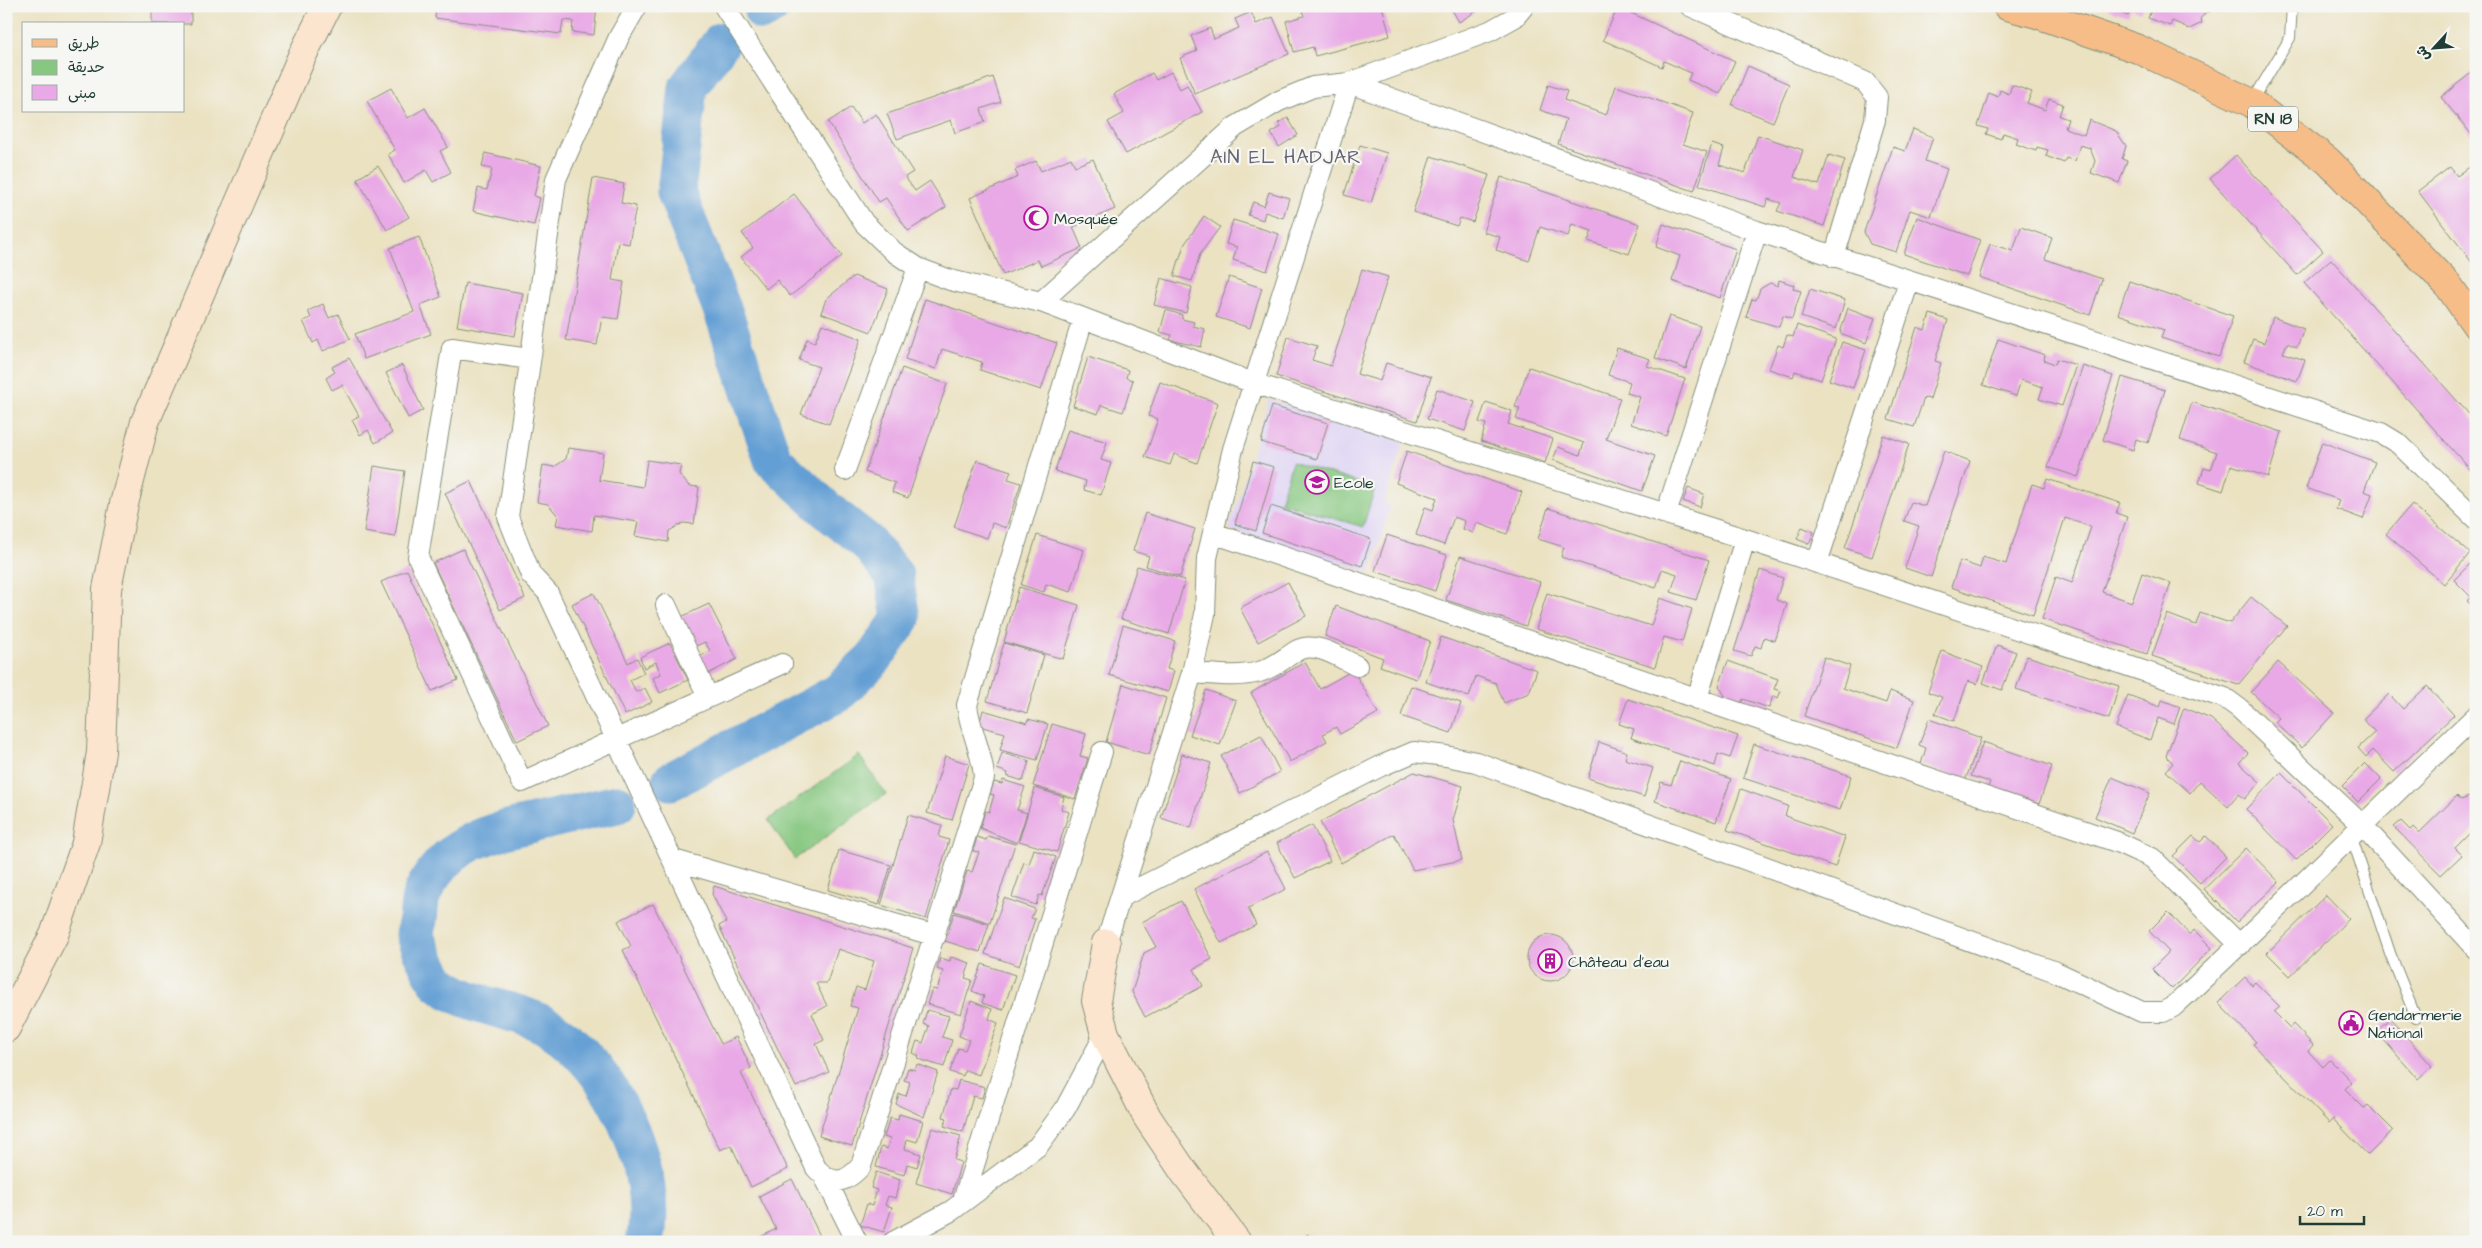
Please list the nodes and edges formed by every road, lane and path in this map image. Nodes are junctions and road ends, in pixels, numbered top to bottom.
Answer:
1 (327, 6) edge
2 (637, 6) edge
3 (724, 6) edge
4 (1524, 6) edge
5 (1690, 6) edge
6 (2006, 6) edge
7 (2292, 6) edge
8 (1349, 83) junction
9 (2252, 103) junction
10 (1757, 231) junction
11 (1834, 257) junction
12 (918, 268) junction
13 (1909, 281) junction
14 (1041, 302) junction
15 (1083, 319) junction
16 (2476, 325) edge
17 (530, 359) junction
18 (1253, 384) junction
19 (844, 470) dead end
20 (1666, 514) junction
21 (2476, 519) edge
22 (1213, 533) junction
23 (1745, 538) junction
24 (1817, 563) junction
25 (666, 605) dead end
26 (782, 664) dead end
27 (1357, 666) dead end
28 (1192, 673) junction
29 (708, 697) junction
30 (1697, 699) junction
31 (2476, 716) edge
32 (615, 739) junction
33 (1102, 752) dead end
34 (2356, 830) junction
35 (674, 860) junction
36 (1121, 897) junction
37 (936, 936) junction
38 (1106, 943) joint
39 (2240, 945) junction
40 (2476, 949) edge
41 (2416, 1018) dead end
42 (6, 1028) edge
43 (1105, 1034) junction
44 (825, 1178) junction
45 (964, 1201) junction
46 (857, 1242) edge
47 (893, 1242) edge
48 (1238, 1242) edge

1 - 42 main road
2 - 17 street
3 - 12 street
4 - 8 street
5 - 11 street
6 - 9 main road, RN 18
7 - 9 lane
8 - 10 street
8 - 14 street
8 - 18 street
9 - 16 main road, RN 18
10 - 11 street
10 - 20 street
11 - 13 street
12 - 14 street
12 - 19 street
13 - 21 street
13 - 24 street
14 - 15 street
15 - 18 street
15 - 37 street
17 - 32 street
17 - 32 street
18 - 20 street
18 - 22 street
20 - 23 street
22 - 28 street
22 - 30 street
23 - 24 street
23 - 30 street
24 - 34 street
25 - 29 street
26 - 29 street
27 - 28 street
28 - 36 street
29 - 32 street
30 - 39 street
31 - 34 street
32 - 35 street
33 - 45 street
34 - 39 street
34 - 40 street
34 - 41 lane
35 - 37 street
35 - 44 street
36 - 38 street
36 - 39 street
37 - 44 street
38 - 43 main road
43 - 45 street
43 - 48 main road
44 - 46 street
45 - 47 street

